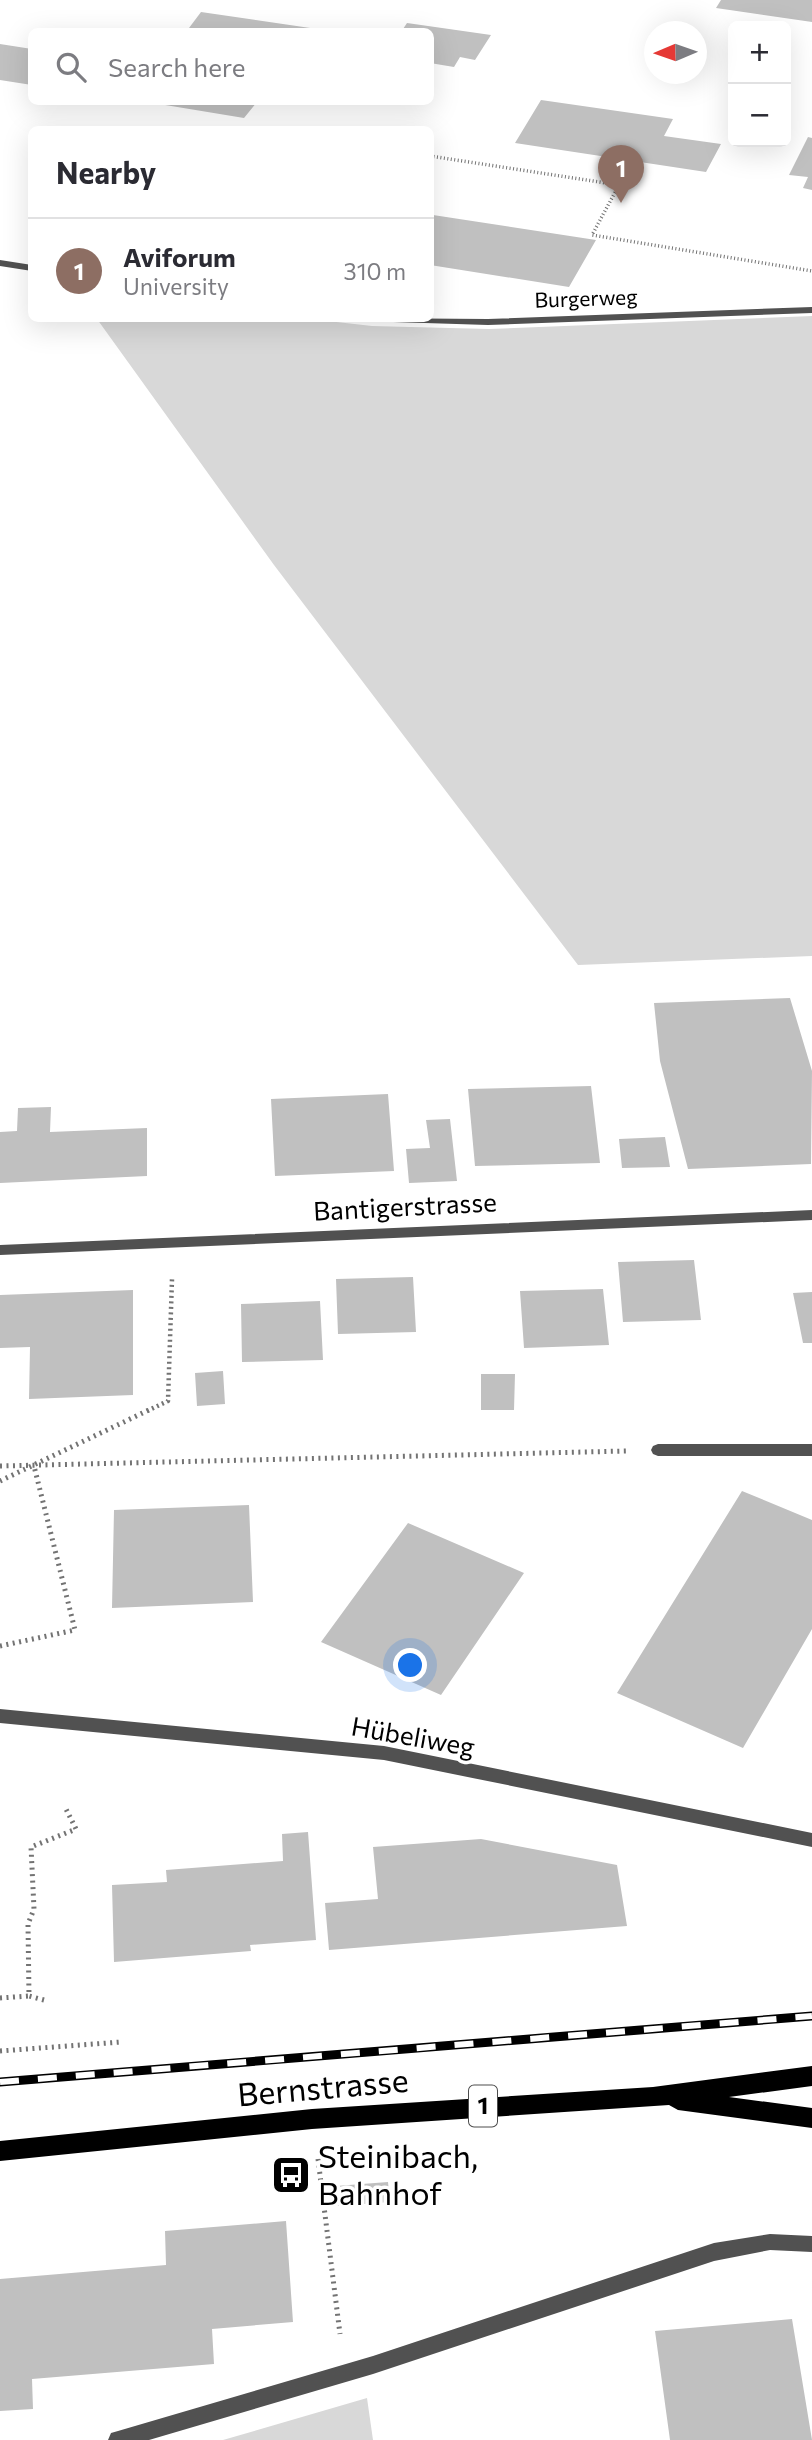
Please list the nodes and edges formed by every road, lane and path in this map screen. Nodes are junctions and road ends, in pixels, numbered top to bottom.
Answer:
1 (434, 157) edge
2 (0, 263) edge
3 (28, 267) edge
4 (812, 271) edge
5 (812, 310) edge
6 (434, 321) edge
7 (812, 1214) edge
8 (173, 1243) junction
9 (0, 1250) edge
10 (658, 1450) joint
11 (812, 1450) edge
12 (0, 1466) edge
13 (34, 1466) junction
14 (0, 1481) edge
15 (0, 1646) edge
16 (0, 1716) edge
17 (65, 1807) dead end
18 (812, 1840) edge
19 (29, 1996) junction
20 (0, 1998) edge
21 (44, 2000) dead end
22 (121, 2042) dead end
23 (0, 2051) edge
24 (812, 2076) edge
25 (653, 2097) junction
26 (812, 2118) edge
27 (0, 2151) edge
28 (322, 2194) dead end
29 (812, 2244) edge
30 (335, 2296) dead end
31 (118, 2440) edge

1 - 4 path
2 - 3 street
5 - 6 street, Burgerweg
7 - 8 street, Bantigerstrasse
8 - 9 street, Bantigerstrasse
8 - 13 path
10 - 11 street
10 - 13 path
12 - 13 path
13 - 14 path
13 - 15 path
16 - 18 street, Hübeliweg
17 - 19 path
19 - 20 path
19 - 21 path
22 - 23 path
24 - 25 main road, Bernstrasse / 1
25 - 26 main road, Bernstrasse / 1
25 - 27 main road, Bernstrasse / 1
28 - 30 path
29 - 31 street

